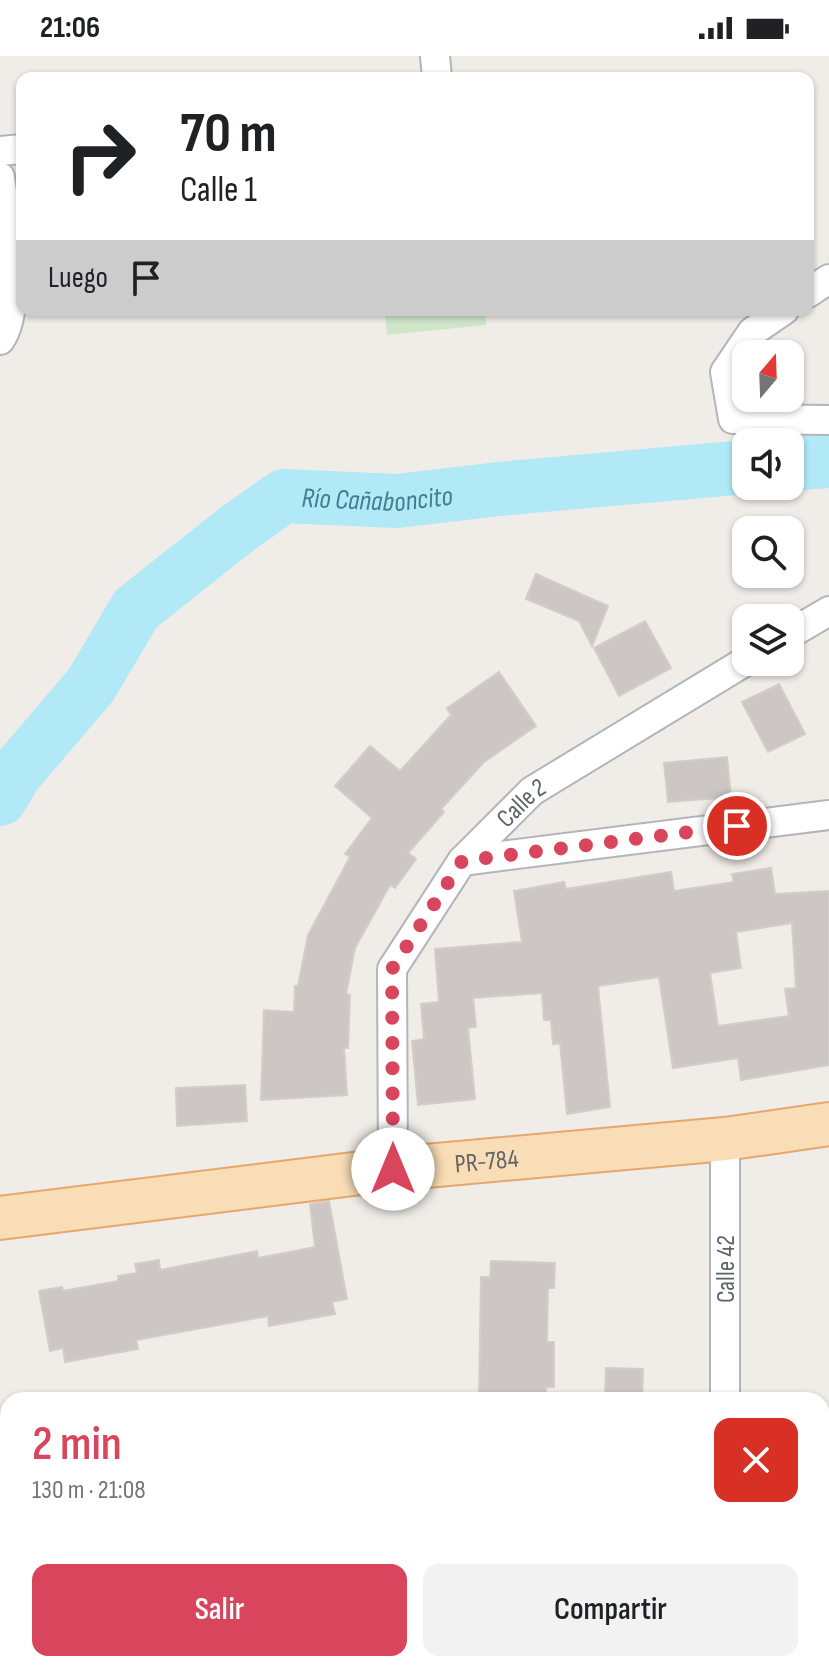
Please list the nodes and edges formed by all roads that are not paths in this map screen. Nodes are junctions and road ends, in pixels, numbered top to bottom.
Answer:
1 (0, 177) edge
2 (775, 316) edge
3 (0, 340) edge
4 (829, 420) edge
5 (829, 611) edge
6 (804, 626) edge
7 (732, 670) edge
8 (829, 815) edge
9 (462, 861) junction
10 (829, 1124) edge
11 (725, 1139) junction
12 (393, 1169) junction
13 (0, 1218) edge
14 (725, 1392) edge

1 - 3 street
2 - 4 street
5 - 6 street
7 - 9 street, Calle 2
8 - 9 street
9 - 12 street, Calle 2
10 - 11 main road, PR-784 / PR-784
11 - 12 main road, PR-784 / PR-784
11 - 14 street, Calle 42
12 - 13 main road, PR-784 / PR-784

